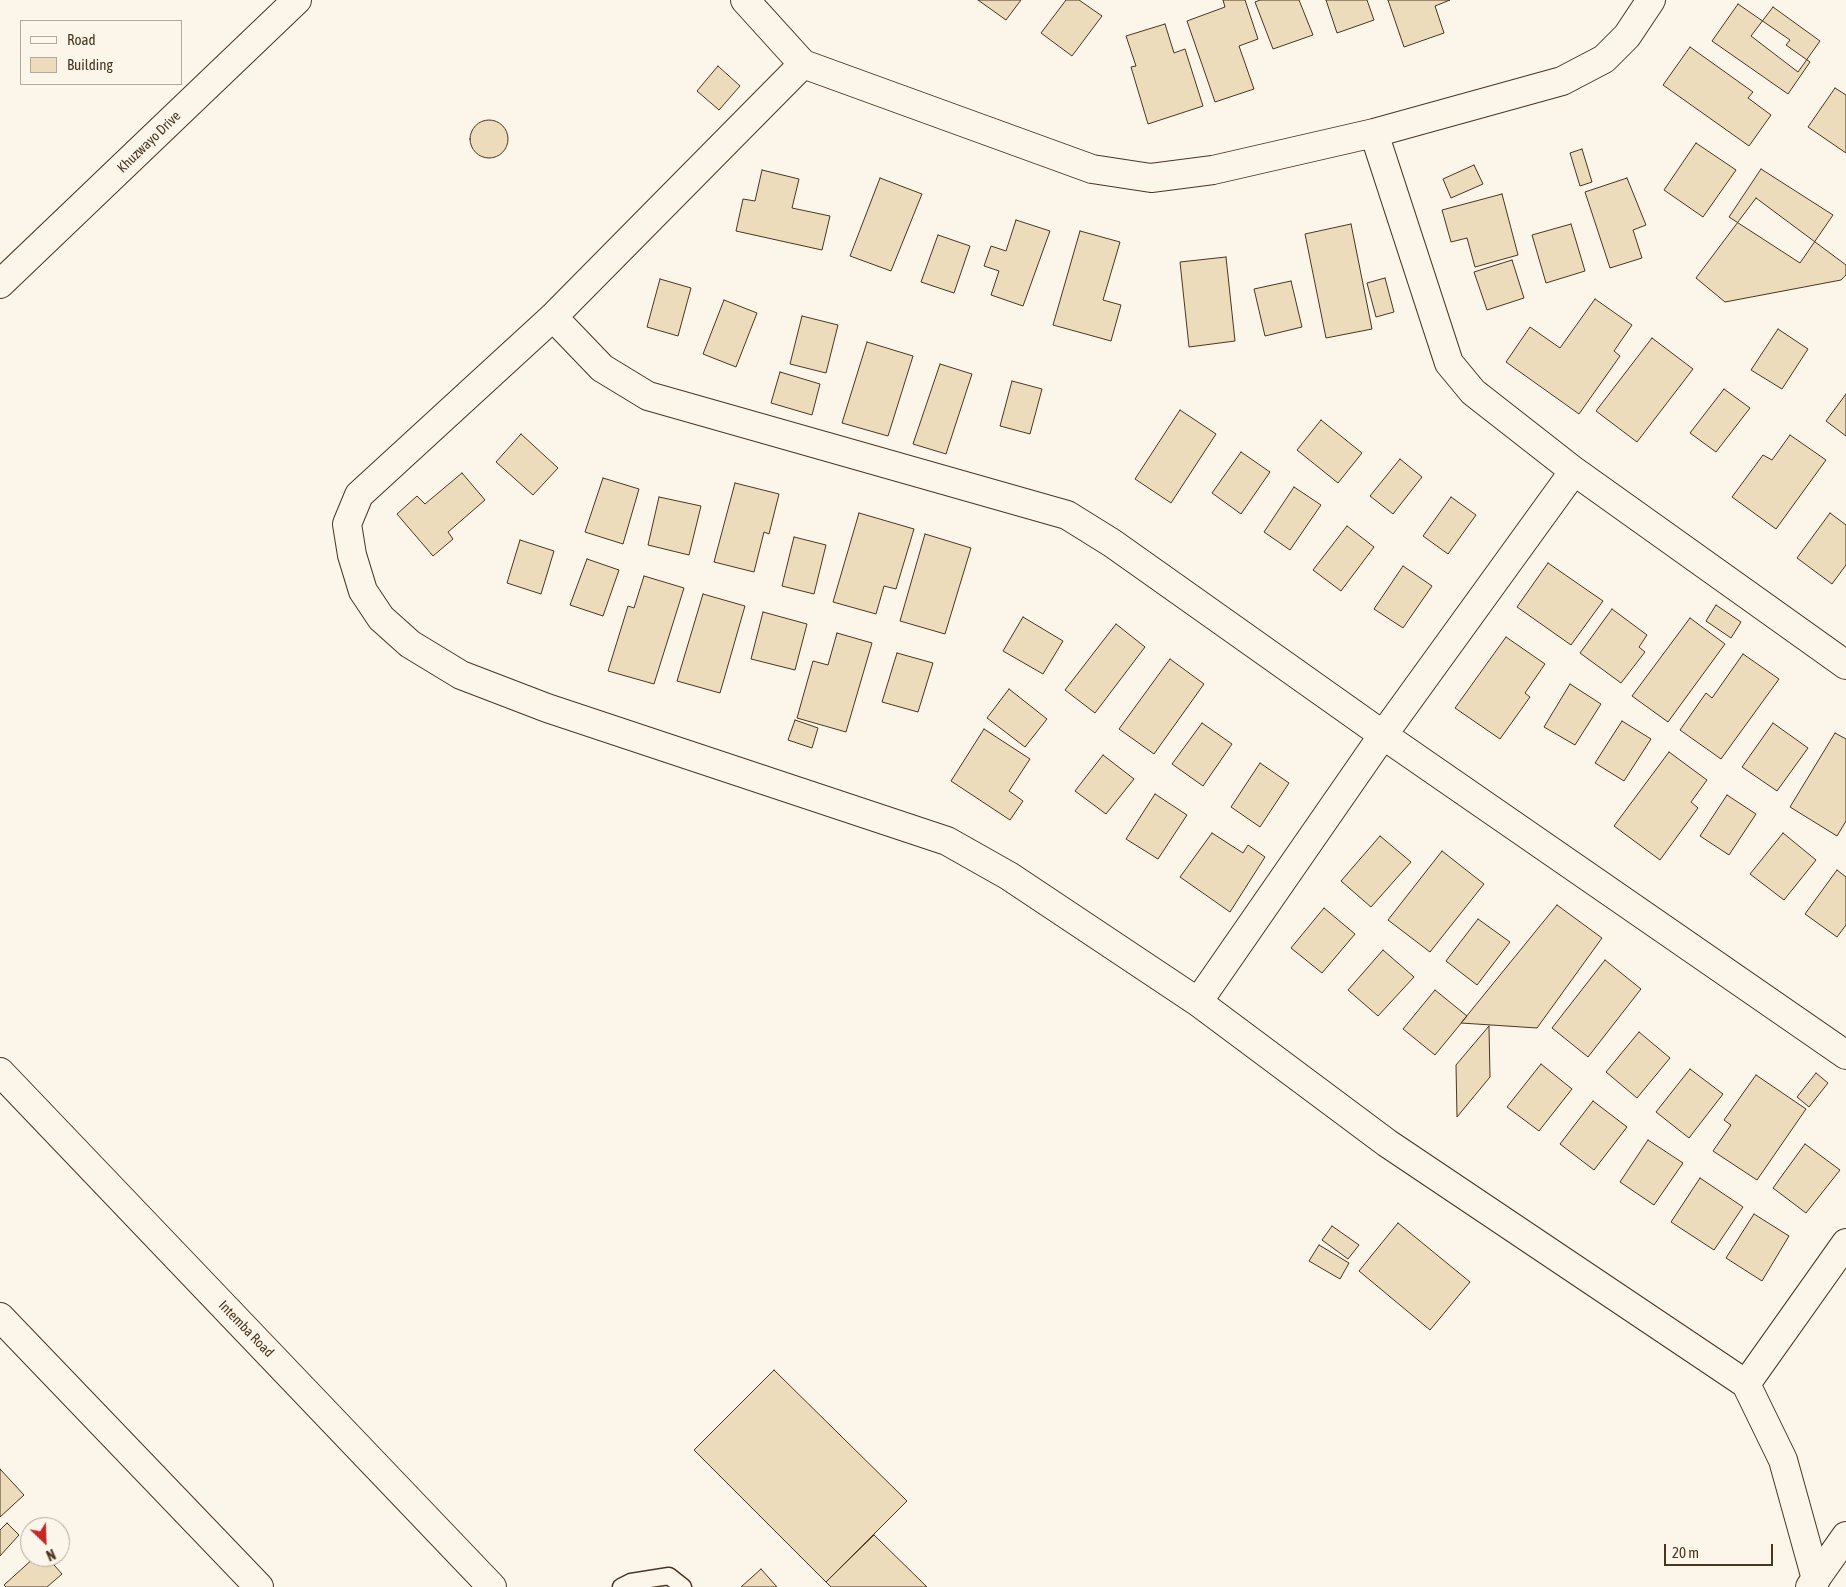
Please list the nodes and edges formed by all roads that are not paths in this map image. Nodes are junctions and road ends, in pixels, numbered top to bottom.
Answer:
1 (297, 0) edge
2 (745, 0) edge
3 (1651, 0) edge
4 (803, 64) junction
5 (1374, 133) junction
6 (0, 284) edge
7 (553, 317) junction
8 (1574, 471) junction
9 (1846, 665) edge
10 (1383, 735) junction
11 (1198, 1002) junction
12 (1846, 1055) edge
13 (0, 1072) edge
14 (1846, 1243) edge
15 (0, 1317) edge
16 (1746, 1384) junction
17 (1846, 1536) edge
18 (1813, 1583) edge
19 (259, 1587) edge
20 (492, 1587) edge
21 (621, 1587) edge
22 (682, 1587) edge

1 - 6 street, Khuzwayo Drive
2 - 4 street
3 - 5 street
4 - 5 street
4 - 7 street
5 - 8 street
7 - 10 street
7 - 11 street
8 - 9 street
8 - 10 street
10 - 11 street
10 - 12 street
11 - 16 street
13 - 20 street, Intemba Road
14 - 16 street
15 - 19 street
16 - 18 street
17 - 18 street
21 - 22 lane

